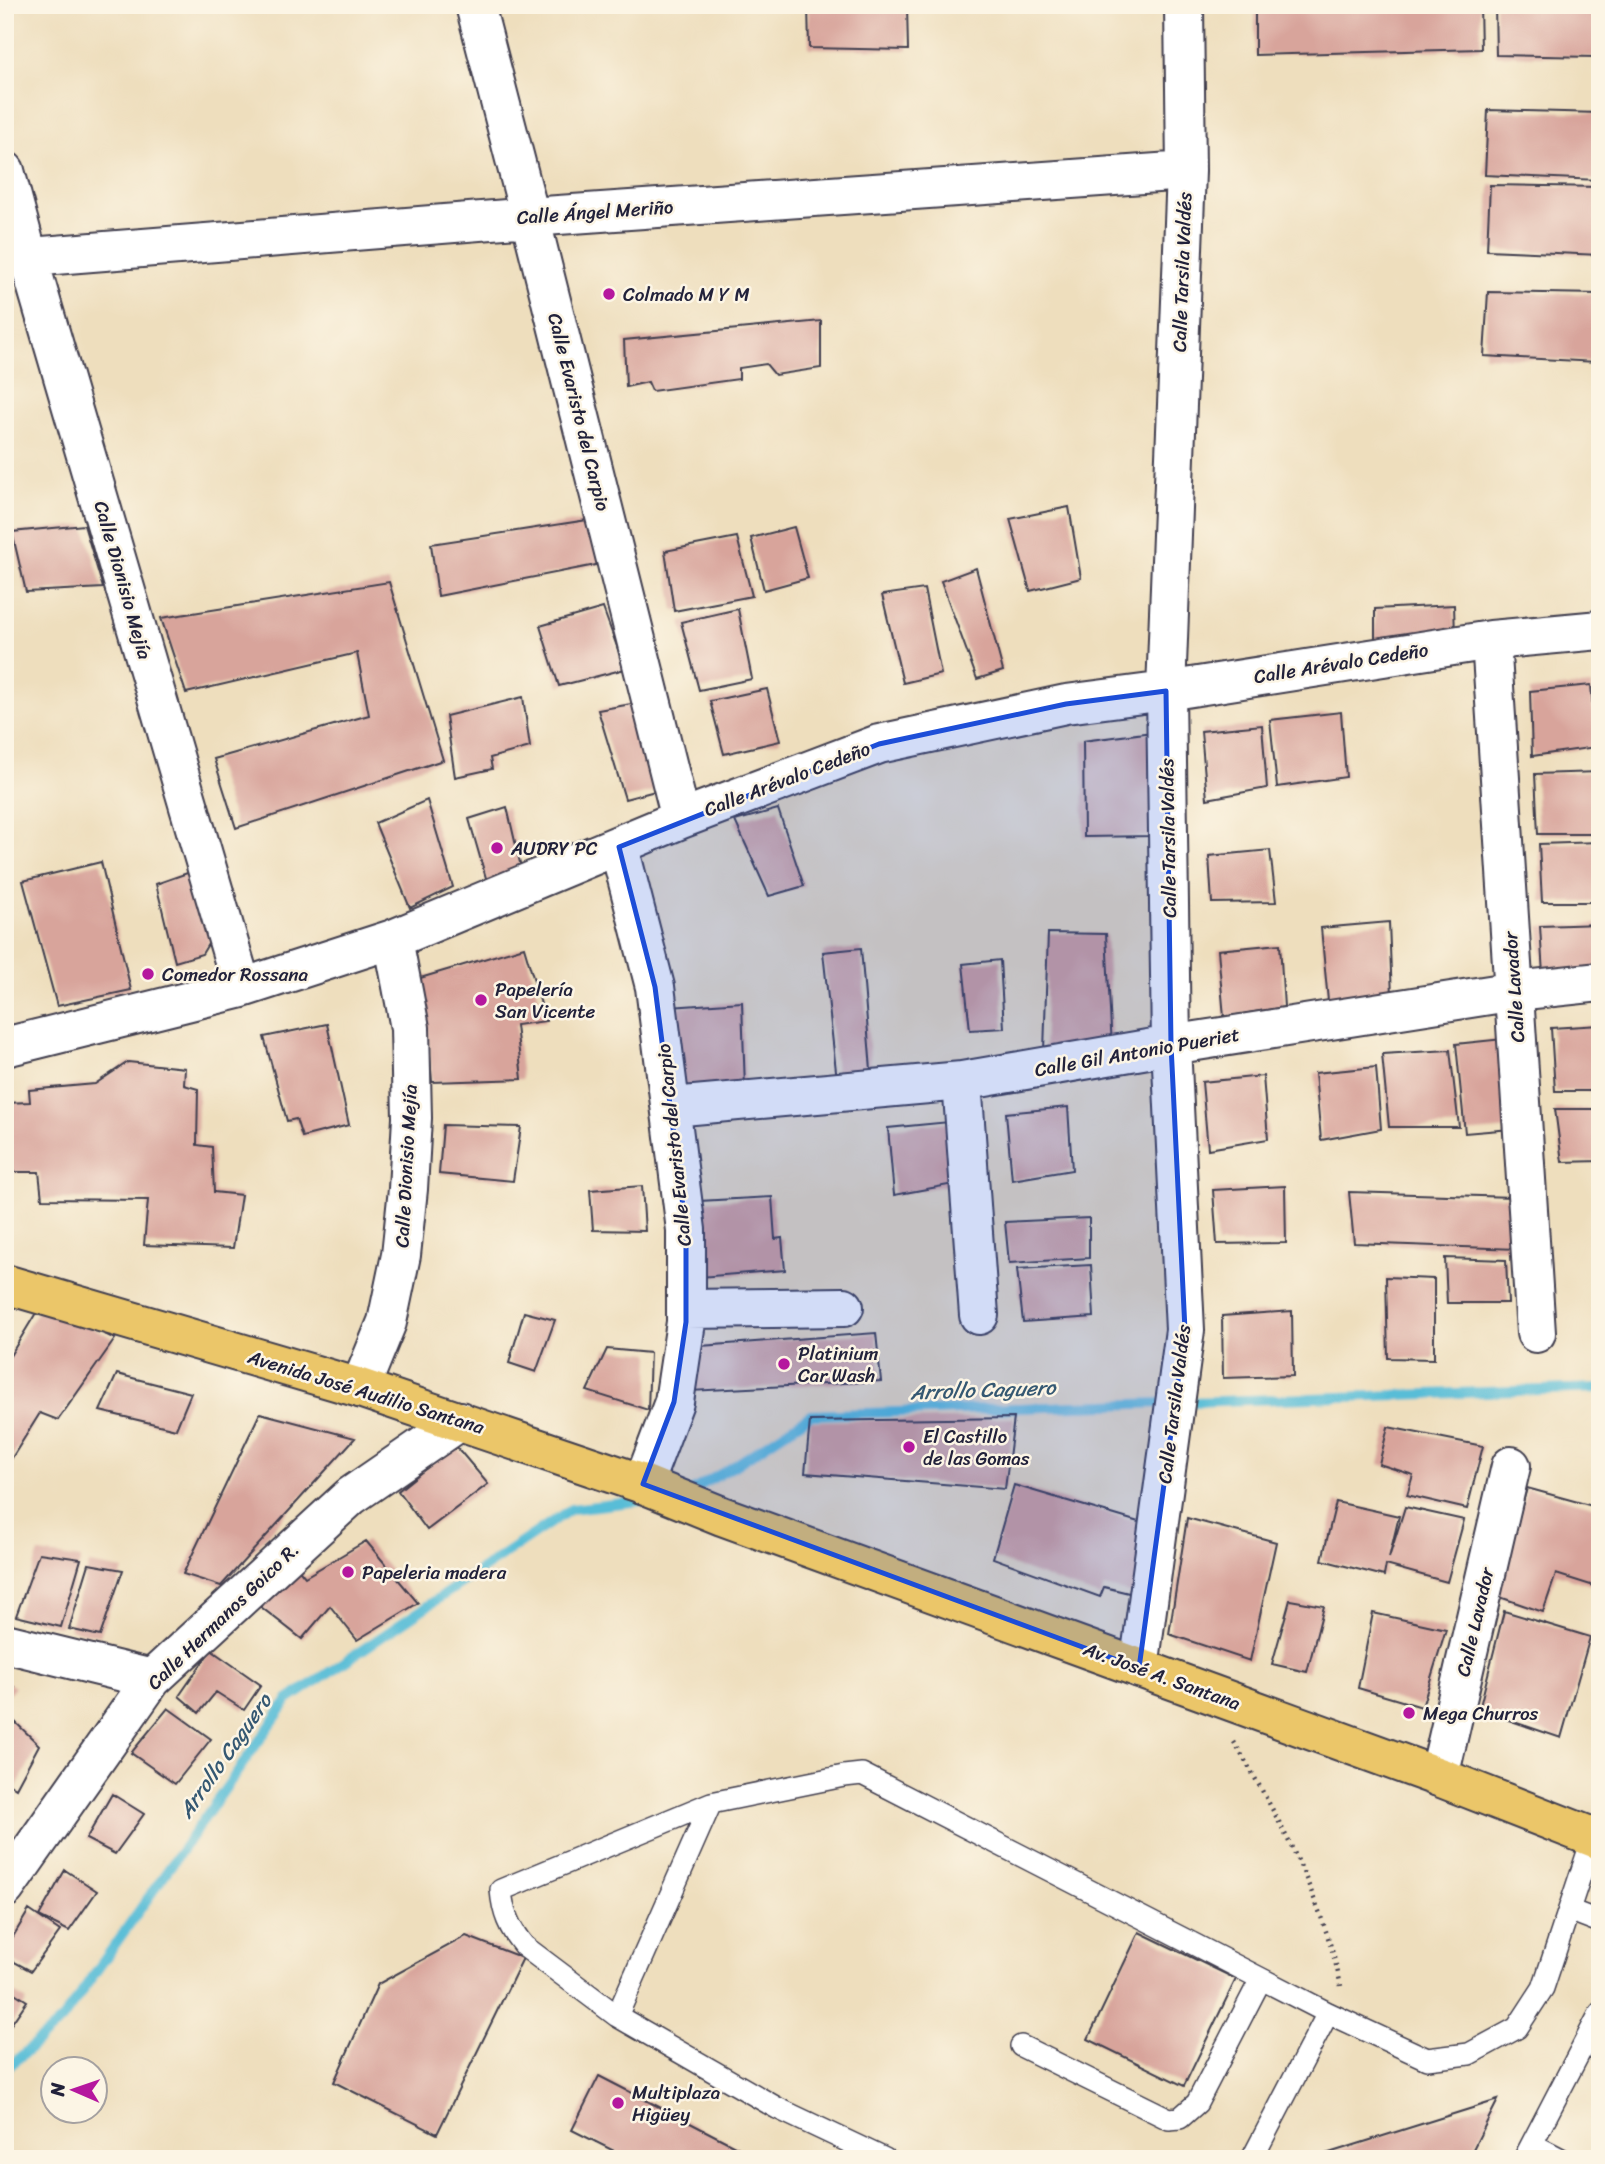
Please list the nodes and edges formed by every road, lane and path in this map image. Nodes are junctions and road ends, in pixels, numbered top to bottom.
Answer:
1 (475, 5) edge
2 (1184, 5) edge
3 (5, 171) edge
4 (1186, 171) junction
5 (530, 217) junction
6 (17, 258) edge
7 (1600, 630) edge
8 (1491, 640) junction
9 (1166, 691) junction
10 (681, 819) junction
11 (619, 846) junction
12 (393, 939) junction
13 (1600, 982) edge
14 (242, 988) junction
15 (1515, 991) junction
16 (1171, 1045) junction
17 (5, 1046) edge
18 (962, 1082) junction
19 (672, 1107) junction
20 (5, 1284) edge
21 (844, 1307) dead end
22 (686, 1309) junction
23 (979, 1315) dead end
24 (1536, 1333) dead end
25 (360, 1388) junction
26 (460, 1421) junction
27 (1510, 1466) dead end
28 (649, 1487) junction
29 (722, 1516) joint
30 (5, 1643) edge
31 (1139, 1668) junction
32 (152, 1679) junction
33 (1204, 1692) junction
34 (1439, 1777) junction
35 (711, 1802) junction
36 (1596, 1839) edge
37 (5, 1888) edge
38 (1569, 1910) junction
39 (1600, 1922) edge
40 (1261, 1979) junction
41 (1600, 2013) edge
42 (617, 2017) junction
43 (1337, 2017) junction
44 (1021, 2046) dead end
45 (1528, 2152) edge
46 (885, 2159) edge
47 (1252, 2159) edge
48 (1562, 2159) edge

1 - 5 street, Calle Evaristo del Carpio
2 - 4 street, Calle Tarsila Valdés
3 - 6 street, Calle Dionisio Mejía
4 - 5 street, Calle Ángel Meriño
4 - 9 street, Calle Tarsila Valdés
5 - 6 street, Calle Ángel Meriño
5 - 10 street, Calle Evaristo del Carpio
6 - 14 street, Calle Dionisio Mejía
7 - 8 street, Calle Arévalo Cedeño
8 - 9 street, Calle Arévalo Cedeño
8 - 15 street, Calle Lavador
9 - 10 street, Calle Arévalo Cedeño
9 - 16 street, Calle Tarsila Valdés
10 - 11 street, Calle Arévalo Cedeño
11 - 12 street, Calle Arévalo Cedeño
11 - 19 street, Calle Evaristo del Carpio
12 - 14 street, Calle Arévalo Cedeño
12 - 25 street, Calle Dionisio Mejía
13 - 15 street, Calle Gil Antonio Pueriet
14 - 17 street, Calle Arévalo Cedeño
15 - 16 street, Calle Gil Antonio Pueriet
15 - 24 street, Calle Lavador
16 - 18 street, Calle Gil Antonio Pueriet
16 - 31 street, Calle Tarsila Valdés
18 - 19 street, Calle Gil Antonio Pueriet
18 - 23 street
19 - 22 street, Calle Evaristo del Carpio
20 - 25 main road, Avenida José Audilio Santana
21 - 22 street
22 - 28 street, Calle Evaristo del Carpio
25 - 26 main road, Avenida José Audilio Santana
26 - 28 main road, Avenida José Audilio Santana
26 - 32 street, Calle Hermanos Goico R.
27 - 34 street, Calle Lavador
28 - 29 main road, Avenida José Audilio Santana
29 - 31 main road, Av. José A. Santana
30 - 32 street
31 - 33 main road, Av. José A. Santana
32 - 37 street, Calle Hermanos Goico R.
33 - 34 main road, Av. José A. Santana
33 - 43 path
34 - 36 main road, Av. José A. Santana
35 - 40 lane
35 - 42 lane
35 - 42 lane
36 - 38 lane
38 - 39 lane
38 - 43 lane
40 - 43 lane
40 - 44 lane
41 - 45 lane
42 - 46 lane
43 - 47 lane
45 - 48 lane

